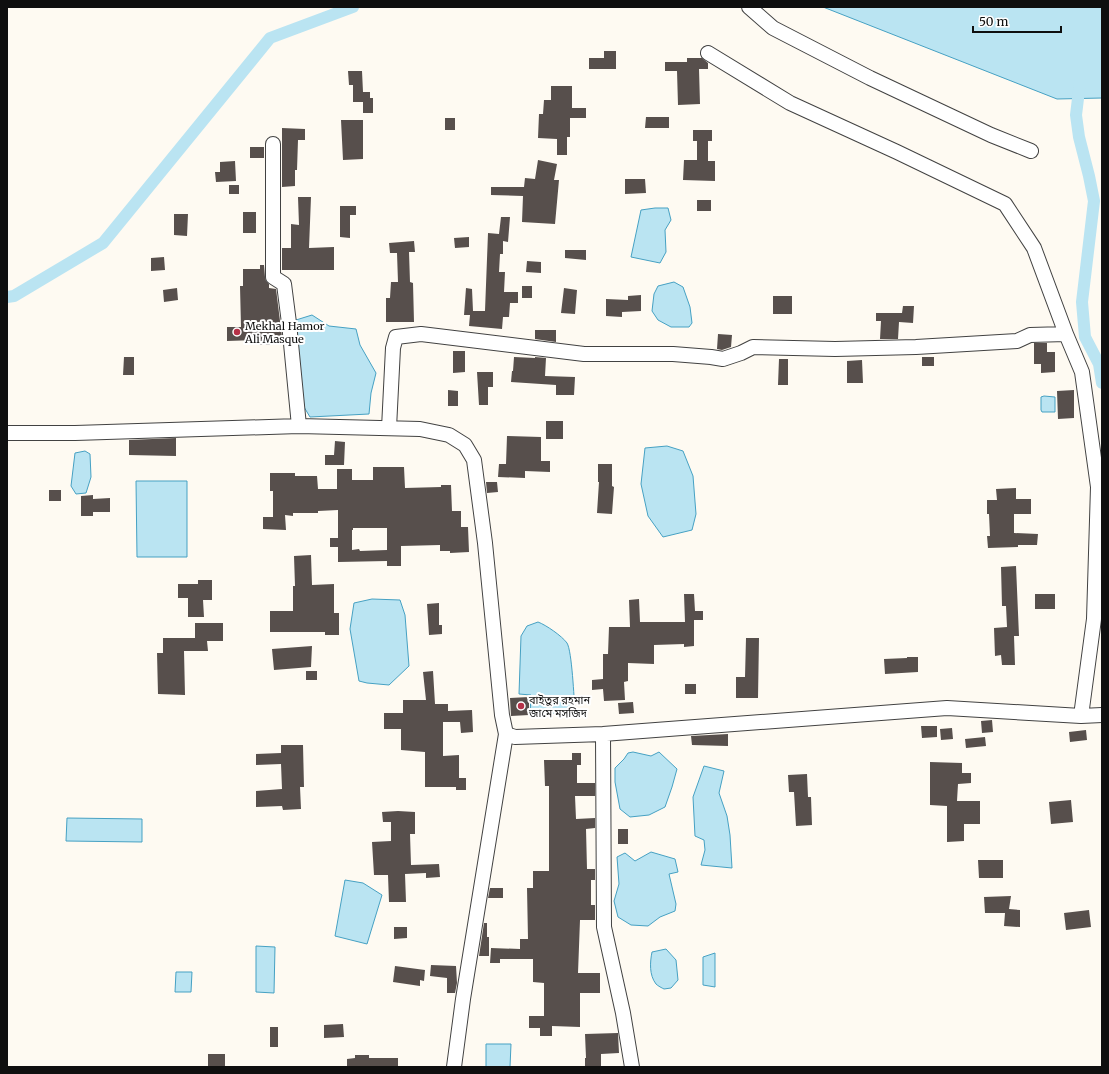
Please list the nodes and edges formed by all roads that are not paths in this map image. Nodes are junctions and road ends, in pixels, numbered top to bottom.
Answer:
1 (749, 7) edge
2 (708, 53) dead end
3 (273, 144) dead end
4 (1031, 151) dead end
5 (1066, 334) junction
6 (299, 426) junction
7 (389, 428) junction
8 (7, 433) edge
9 (1081, 716) junction
10 (1102, 718) edge
11 (506, 734) junction
12 (604, 734) junction
13 (454, 1067) edge
14 (632, 1067) edge

1 - 4 street
2 - 5 street
3 - 6 street
5 - 7 street
5 - 9 street
6 - 7 street
6 - 8 street
7 - 11 street
9 - 10 street
9 - 12 street
11 - 12 street
11 - 13 street
12 - 14 street

